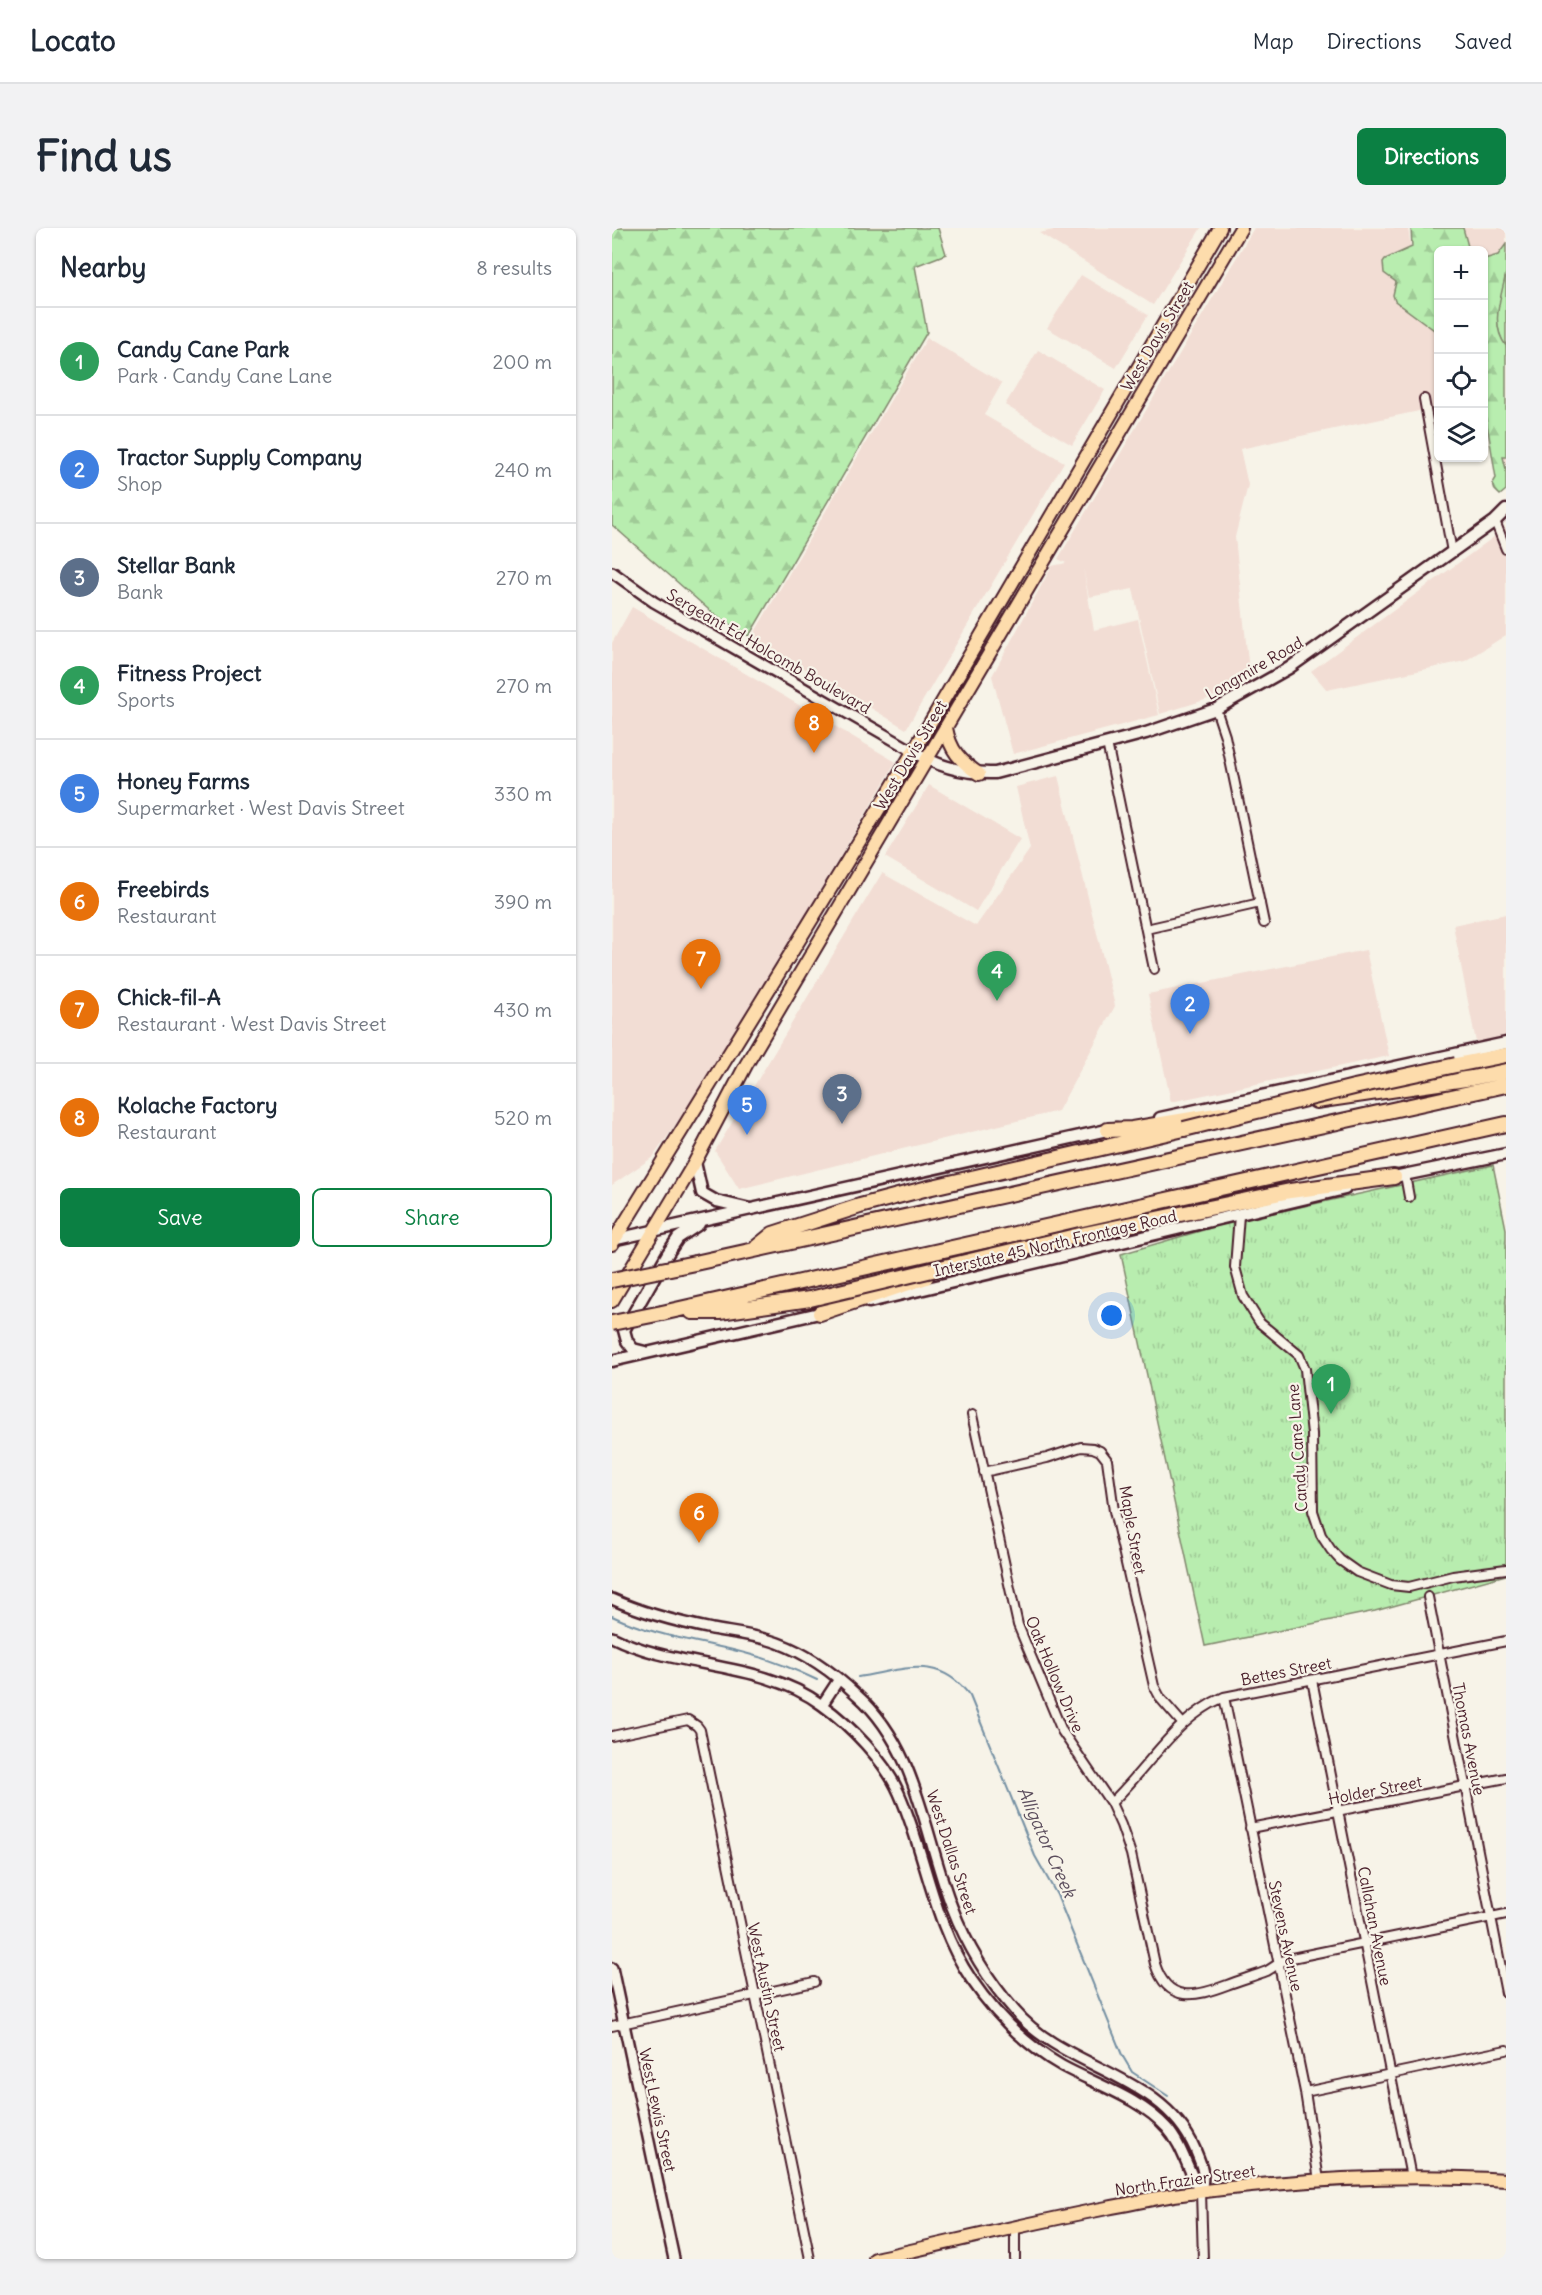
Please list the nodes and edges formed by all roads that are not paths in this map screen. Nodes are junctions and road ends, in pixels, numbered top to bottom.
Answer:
1 (1220, 228) edge
2 (1233, 228) edge
3 (1241, 228) edge
4 (1231, 245) junction
5 (1127, 386) junction
6 (1424, 399) dead end
7 (1093, 477) junction
8 (1506, 510) edge
9 (1495, 521) junction
10 (1506, 549) edge
11 (1452, 552) junction
12 (612, 572) edge
13 (1216, 709) junction
14 (946, 728) junction
15 (1107, 743) junction
16 (913, 751) junction
17 (927, 759) junction
18 (979, 774) junction
19 (1260, 903) junction
20 (1264, 923) dead end
21 (1146, 928) junction
22 (1154, 969) dead end
23 (1506, 1043) edge
24 (1506, 1055) edge
25 (1506, 1071) edge
26 (1506, 1085) edge
27 (1506, 1124) edge
28 (1108, 1130) junction
29 (1506, 1154) edge
30 (695, 1162) junction
31 (1400, 1176) junction
32 (1207, 1190) junction
33 (1409, 1197) dead end
34 (753, 1210) junction
35 (1239, 1215) junction
36 (704, 1221) junction
37 (654, 1231) junction
38 (613, 1241) edge
39 (753, 1250) junction
40 (612, 1280) edge
41 (612, 1301) edge
42 (663, 1313) junction
43 (820, 1313) junction
44 (612, 1323) edge
45 (650, 1353) junction
46 (637, 1356) junction
47 (612, 1361) edge
48 (612, 1370) edge
49 (972, 1415) dead end
50 (984, 1472) junction
51 (1506, 1569) edge
52 (1428, 1597) dead end
53 (612, 1599) edge
54 (612, 1637) edge
55 (1506, 1641) edge
56 (1439, 1654) junction
57 (839, 1679) junction
58 (1312, 1680) junction
59 (1224, 1697) junction
60 (822, 1705) junction
61 (1182, 1724) junction
62 (612, 1736) edge
63 (908, 1769) junction
64 (1506, 1778) edge
65 (891, 1780) junction
66 (1465, 1786) junction
67 (1111, 1803) junction
68 (1337, 1811) junction
69 (1250, 1828) junction
70 (945, 1886) junction
71 (932, 1890) junction
72 (1506, 1914) edge
73 (1491, 1917) junction
74 (1365, 1943) junction
75 (977, 1960) junction
76 (1278, 1963) junction
77 (612, 1968) edge
78 (964, 1968) junction
79 (814, 1982) dead end
80 (979, 1990) junction
81 (1506, 1993) edge
82 (755, 1995) junction
83 (1020, 2018) junction
84 (624, 2024) junction
85 (612, 2026) edge
86 (1506, 2050) edge
87 (1075, 2055) junction
88 (1069, 2069) junction
89 (1390, 2075) junction
90 (1305, 2092) junction
91 (1411, 2177) junction
92 (1319, 2180) junction
93 (1506, 2180) edge
94 (1201, 2192) junction
95 (1014, 2226) junction
96 (675, 2259) edge
97 (810, 2259) edge
98 (878, 2259) edge
99 (1015, 2259) edge
100 (1203, 2259) edge

1 - 5 main road, West Davis Street
2 - 4 main road
3 - 4 main road, West Davis Street
4 - 7 main road, West Davis Street
5 - 7 main road
5 - 16 main road, West Davis Street
6 - 11 street
7 - 14 main road, West Davis Street
8 - 9 main road, Longmire Road
9 - 10 street
9 - 11 main road, Longmire Road
11 - 13 main road, Longmire Road
12 - 16 street, Sergeant Ed Holcomb Boulevard
13 - 15 main road, Longmire Road
13 - 19 street
14 - 17 main road, West Davis Street
14 - 18 main road
15 - 18 main road, Longmire Road
15 - 21 street
16 - 17 main road, Longmire Road
16 - 38 main road, West Davis Street
17 - 18 main road, Longmire Road
17 - 30 main road, West Davis Street
19 - 20 street
19 - 21 street
21 - 22 street
23 - 28 main road
24 - 39 highway, bridge
25 - 28 highway
26 - 39 highway
27 - 32 highway
28 - 34 main road
29 - 31 main road, Interstate 45 North Frontage Road
30 - 34 main road
30 - 37 main road, West Davis Street
31 - 33 street
31 - 35 main road, Interstate 45 North Frontage Road
31 - 42 highway, bridge
32 - 42 highway
32 - 43 highway
34 - 36 main road
35 - 43 main road, Interstate 45 North Frontage Road
35 - 51 street, Candy Cane Lane
36 - 37 main road
36 - 45 main road
37 - 38 main road
37 - 41 main road, West Davis Street
39 - 40 highway, bridge
42 - 44 highway, bridge
43 - 45 main road, Interstate 45 North Frontage Road
45 - 46 main road, Interstate 45 North Frontage Road
46 - 47 main road, Interstate 45 North Frontage Road
46 - 48 main road
49 - 50 street, Oak Hollow Drive
50 - 61 street, Maple Street
50 - 67 street, Oak Hollow Drive
52 - 56 street, Thomas Avenue
53 - 57 street, West Dallas Street
54 - 60 street, West Dallas Street
55 - 56 street, Bettes Street
56 - 58 street, Bettes Street
56 - 66 street, Thomas Avenue
57 - 60 street
57 - 63 street, West Dallas Street
58 - 59 street, Bettes Street
58 - 68 street, Callahan Avenue
59 - 61 street, Bettes Street
59 - 69 street, Stevens Avenue
60 - 65 street, West Dallas Street
61 - 67 street, Bettes Street
62 - 82 street, West Austin Street
63 - 65 street
63 - 70 street, West Dallas Street
64 - 66 street, Holder Street
65 - 71 street, West Dallas Street
66 - 68 street, Holder Street
66 - 73 street, Thomas Avenue
67 - 76 street, Oak Hollow Drive
68 - 69 street, Holder Street
68 - 74 street, Callahan Avenue
69 - 76 street, Stevens Avenue
70 - 71 street
70 - 75 street, West Dallas Street
71 - 78 street, West Dallas Street
72 - 73 street, Oak Hollow Drive
73 - 74 street, Oak Hollow Drive
73 - 81 street, Thomas Avenue
74 - 76 street, Oak Hollow Drive
74 - 89 street, Callahan Avenue
75 - 78 street
75 - 83 street, West Dallas Street
76 - 90 street, Stevens Avenue
77 - 84 street, West Lewis Street
78 - 80 street, West Dallas Street
79 - 82 street
80 - 83 street
80 - 88 street, West Dallas Street
82 - 84 street
82 - 97 street, West Austin Street
83 - 87 street, West Dallas Street
84 - 85 street
84 - 96 street, West Lewis Street
86 - 89 street
87 - 88 street
87 - 94 street, West Dallas Street
88 - 94 street, West Dallas Street
89 - 90 street
89 - 91 street, Callahan Avenue
90 - 92 street, Stevens Avenue
91 - 92 main road, North Frazier Street
91 - 93 main road, North Frazier Street
92 - 94 main road, North Frazier Street
94 - 95 main road, North Frazier Street
94 - 100 street, West Dallas Street
95 - 98 main road, North Frazier Street
95 - 99 street

